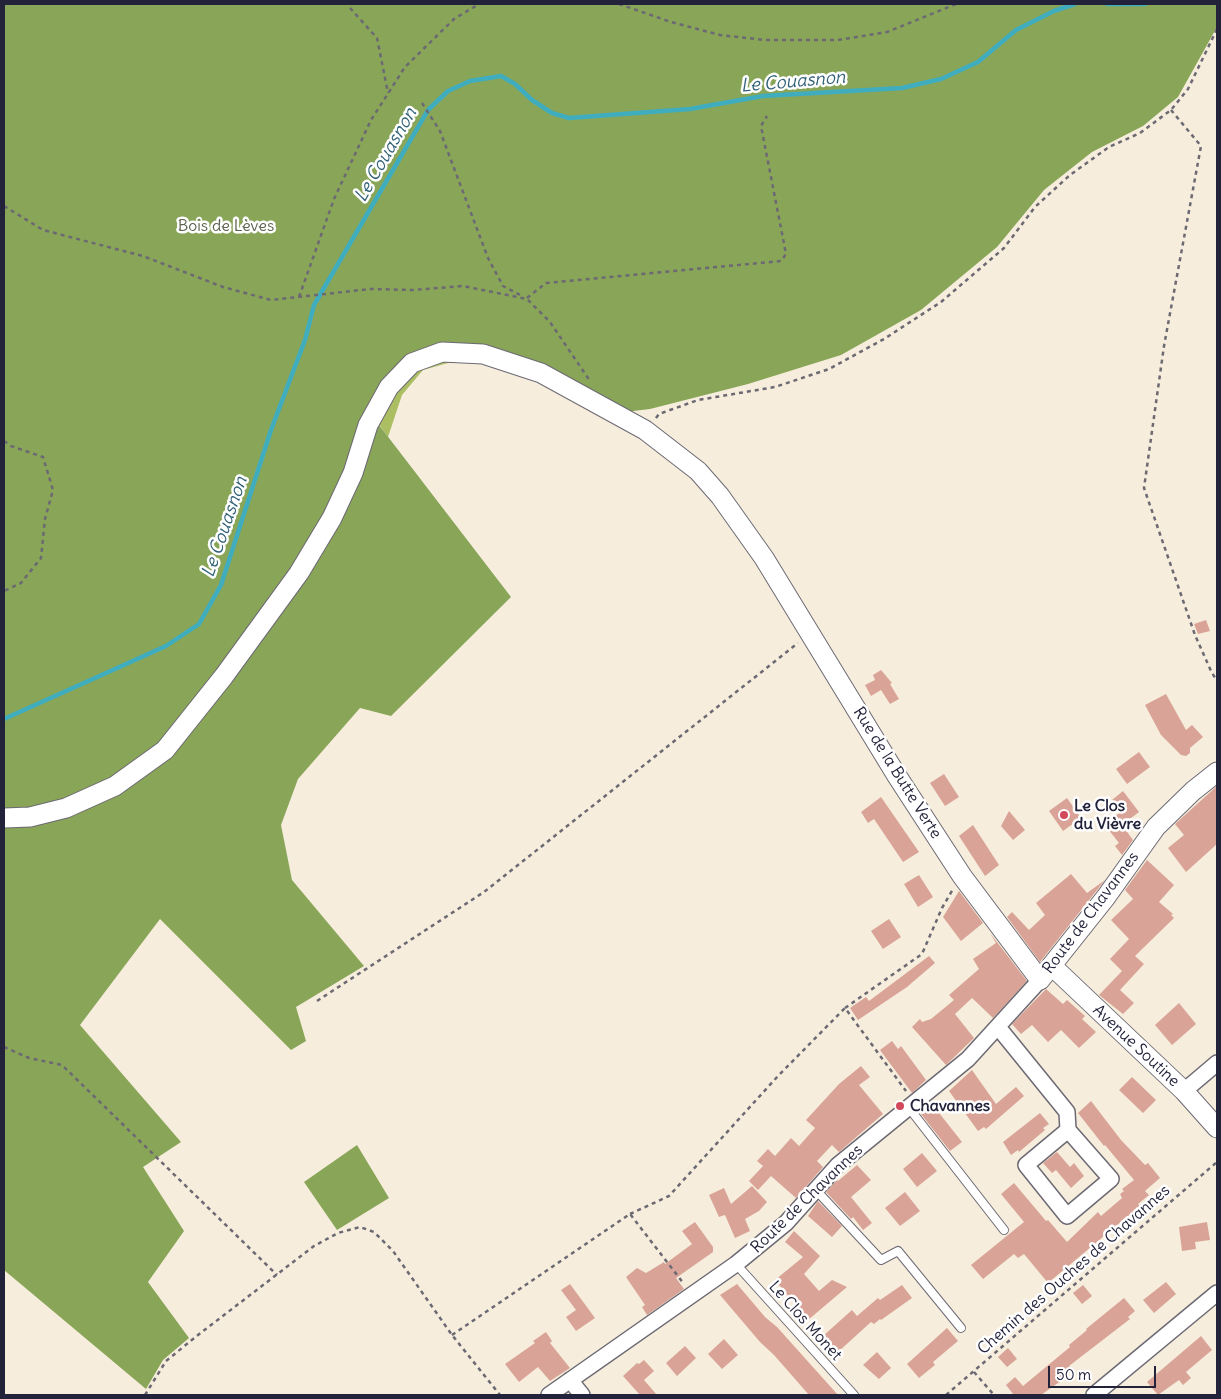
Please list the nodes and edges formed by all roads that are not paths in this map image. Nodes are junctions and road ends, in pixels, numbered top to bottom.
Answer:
1 (1217, 772) edge
2 (4, 818) edge
3 (1046, 973) junction
4 (998, 1027) junction
5 (1217, 1063) edge
6 (1184, 1091) junction
7 (912, 1105) junction
8 (1217, 1128) edge
9 (1068, 1130) junction
10 (815, 1189) junction
11 (1004, 1230) dead end
12 (736, 1264) junction
13 (1217, 1292) edge
14 (961, 1328) dead end
15 (570, 1380) junction
16 (549, 1395) edge
17 (582, 1395) edge
18 (854, 1395) edge
19 (1094, 1395) edge

1 - 3 street, Route de Chavannes
2 - 3 street, Rue de la Butte Verte
3 - 4 street, Route de Chavannes
3 - 6 street, Avenue Soutine
4 - 7 street, Route de Chavannes
4 - 9 street
5 - 6 street
6 - 8 street, Avenue Soutine
7 - 10 street, Route de Chavannes
7 - 11 lane
9 - 9 street
10 - 12 street, Route de Chavannes
10 - 14 lane
12 - 15 street, Route de Chavannes
12 - 18 lane, Le Clos Monet
13 - 19 street
15 - 16 street, Route de Chavannes
15 - 17 street

